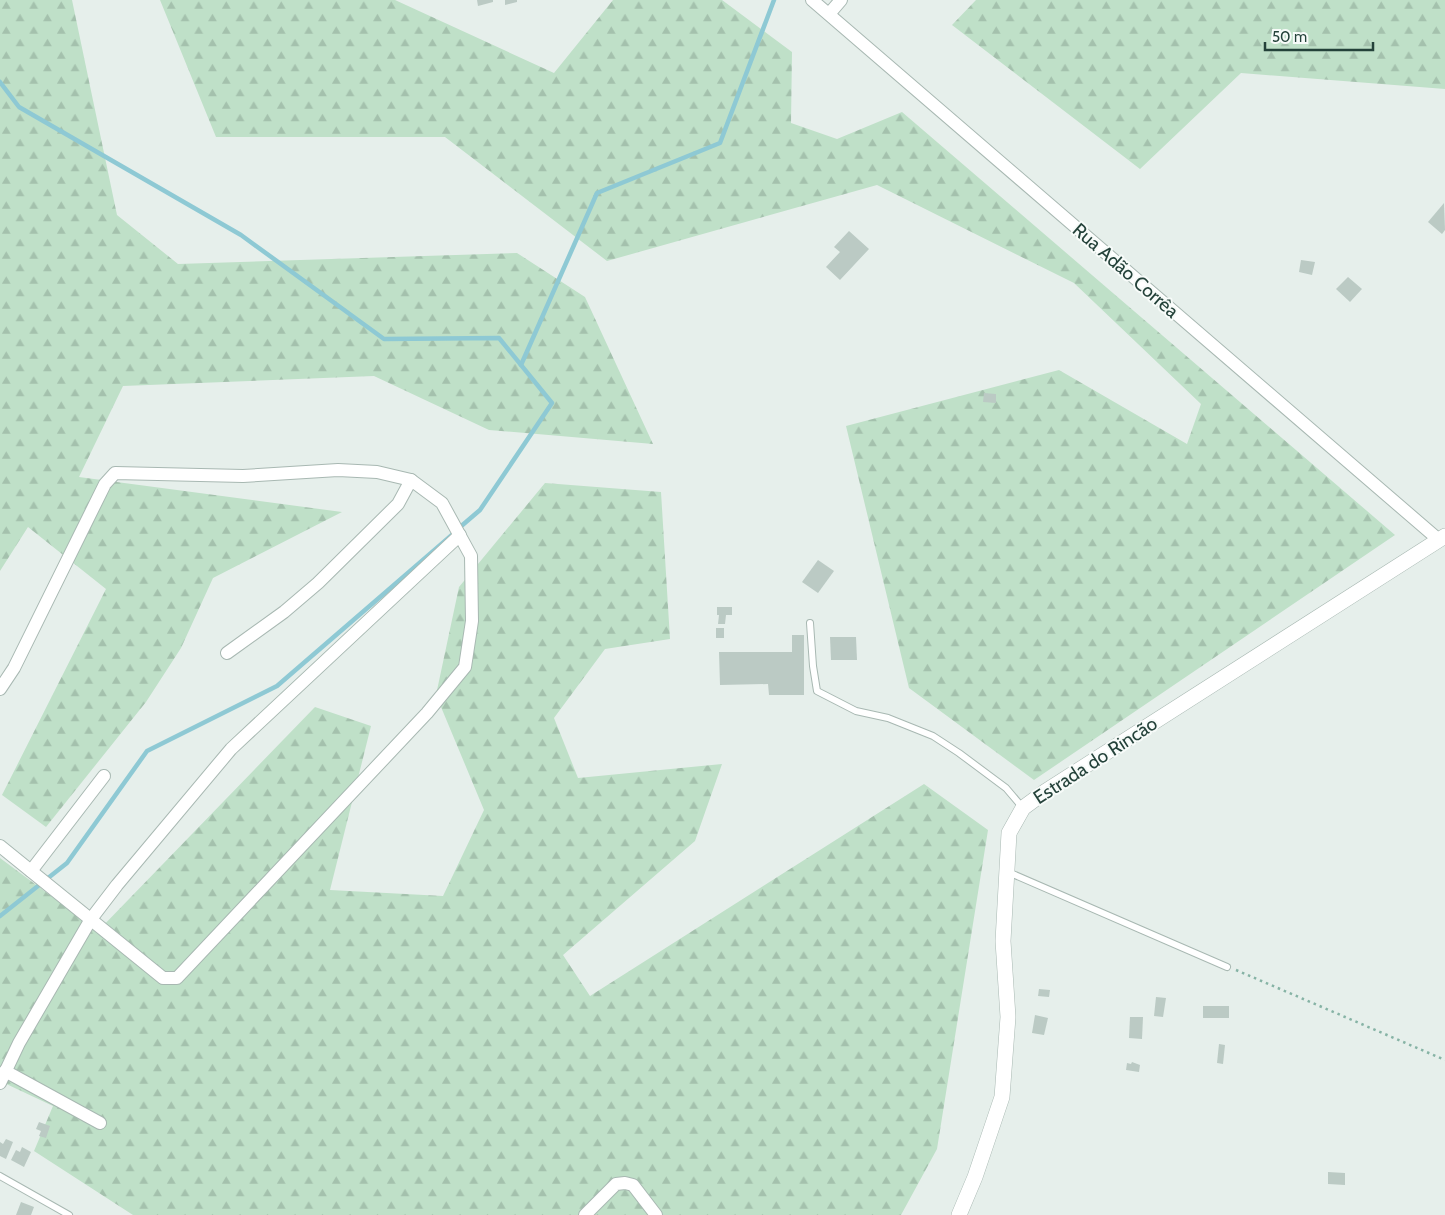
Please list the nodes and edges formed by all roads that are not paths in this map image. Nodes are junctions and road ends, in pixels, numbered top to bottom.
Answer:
1 (812, 0) edge
2 (841, 0) edge
3 (829, 14) junction
4 (411, 480) junction
5 (460, 535) junction
6 (1442, 538) edge
7 (810, 623) dead end
8 (227, 653) dead end
9 (0, 689) edge
10 (104, 776) dead end
11 (1023, 808) junction
12 (0, 846) edge
13 (31, 871) junction
14 (1007, 872) junction
15 (91, 919) junction
16 (1227, 967) road end
17 (3, 1077) edge
18 (100, 1123) dead end
19 (0, 1176) edge
20 (69, 1215) edge
21 (585, 1215) edge
22 (656, 1215) edge
23 (959, 1215) edge

1 - 3 street, Rua Adão Corrêa
2 - 3 street
3 - 6 street, Rua Adão Corrêa
4 - 5 street
4 - 8 street
4 - 9 street
5 - 15 street
5 - 15 street
6 - 11 street, Estrada do Rincão
7 - 11 lane
10 - 13 street
11 - 14 street, Estrada do Rincão
12 - 13 street
13 - 15 street
14 - 16 lane
14 - 23 street, Estrada do Rincão
15 - 17 street
17 - 18 street
19 - 20 lane
21 - 22 street

